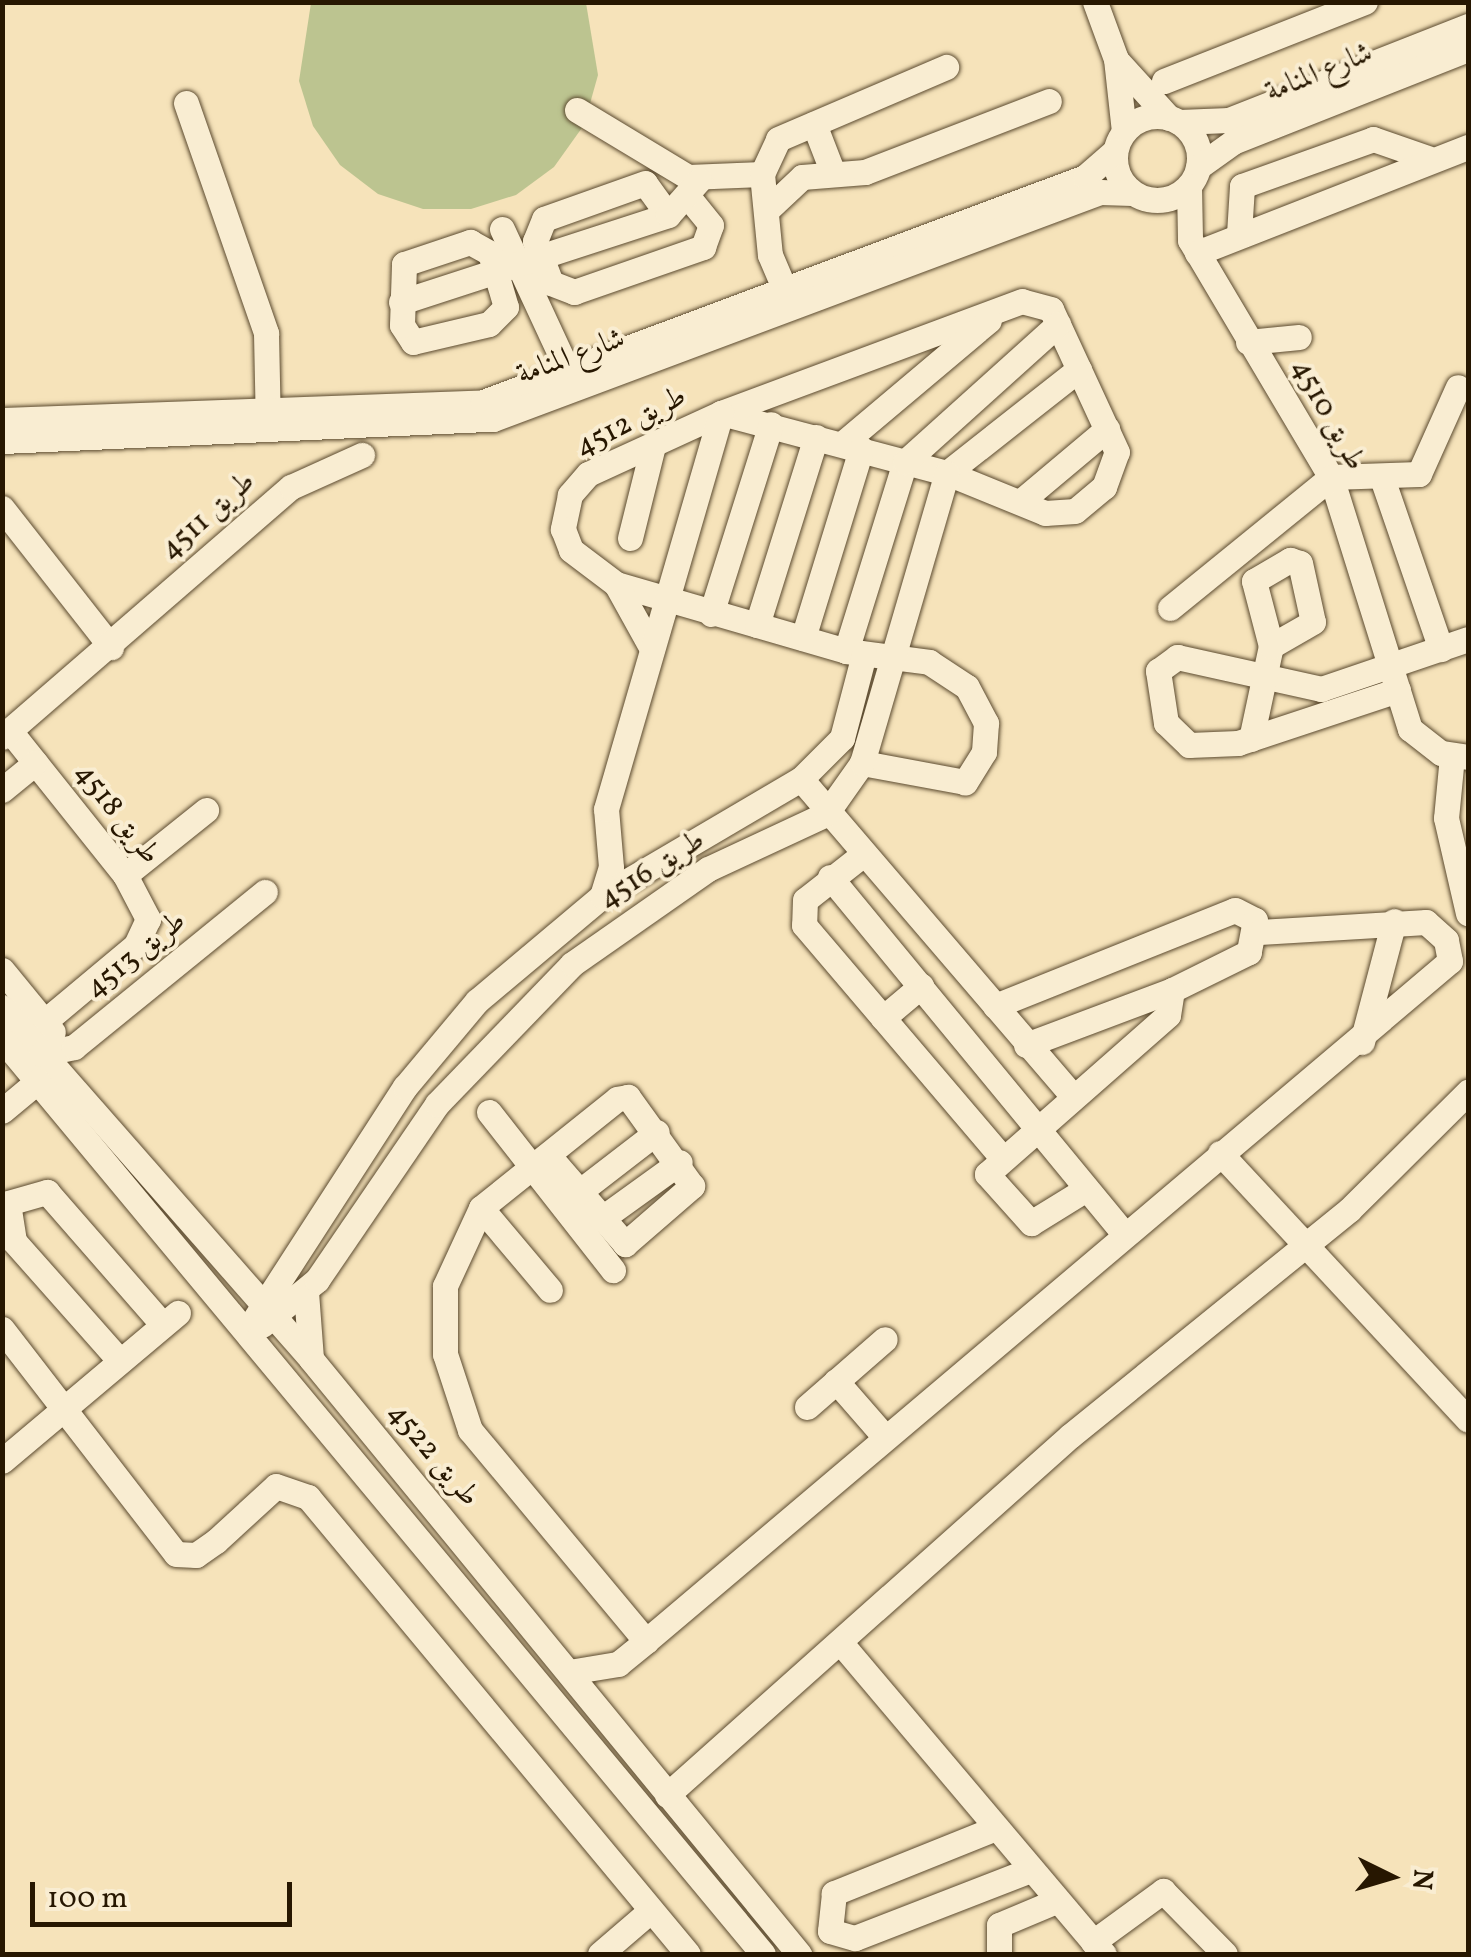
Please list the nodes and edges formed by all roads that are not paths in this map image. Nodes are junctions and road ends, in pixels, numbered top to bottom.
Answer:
1 (1096, 2) edge
2 (1365, 2) edge
3 (1468, 26) edge
4 (1468, 49) edge
5 (1116, 59) junction
6 (946, 67) dead end
7 (1164, 81) dead end
8 (1049, 101) dead end
9 (186, 103) dead end
10 (576, 110) dead end
11 (1174, 120) junction
12 (814, 124) junction
13 (1120, 142) junction
14 (1468, 148) edge
15 (1428, 158) junction
16 (834, 173) junction
17 (762, 174) junction
18 (1194, 177) junction
19 (694, 189) junction
20 (1140, 196) junction
21 (767, 210) junction
22 (668, 215) junction
23 (502, 229) dead end
24 (1239, 234) junction
25 (1194, 246) junction
26 (521, 267) junction
27 (785, 290) junction
28 (401, 302) junction
29 (1005, 308) junction
30 (1058, 324) junction
31 (1299, 337) dead end
32 (1248, 342) junction
33 (1079, 369) junction
34 (573, 381) junction
35 (1458, 387) dead end
36 (721, 413) junction
37 (2, 420) edge
38 (269, 422) junction
39 (771, 424) junction
40 (1106, 429) junction
41 (2, 442) edge
42 (840, 443) junction
43 (653, 446) junction
44 (362, 456) dead end
45 (905, 462) junction
46 (947, 473) junction
47 (1331, 477) junction
48 (1383, 480) junction
49 (1020, 502) junction
50 (2, 508) edge
51 (630, 538) dead end
52 (616, 584) junction
53 (665, 603) junction
54 (1170, 608) dead end
55 (711, 614) junction
56 (757, 625) junction
57 (803, 638) junction
58 (1468, 639) edge
59 (111, 646) junction
60 (1271, 646) dead end
61 (652, 649) junction
62 (1440, 649) junction
63 (855, 653) junction
64 (891, 658) junction
65 (1394, 678) junction
66 (1262, 680) junction
67 (6, 734) edge
68 (1251, 739) junction
69 (1460, 756) edge
70 (862, 763) junction
71 (36, 764) junction
72 (802, 780) junction
73 (2, 790) edge
74 (206, 810) dead end
75 (826, 814) junction
76 (610, 836) junction
77 (862, 856) junction
78 (664, 858) junction
79 (125, 875) junction
80 (830, 877) junction
81 (265, 892) dead end
82 (602, 896) junction
83 (1468, 913) edge
84 (1394, 921) junction
85 (1259, 932) junction
86 (2, 970) edge
87 (921, 986) junction
88 (1172, 990) junction
89 (995, 1006) junction
90 (2, 1008) edge
91 (883, 1018) junction
92 (45, 1020) junction
93 (2, 1039) edge
94 (1362, 1042) junction
95 (1026, 1045) junction
96 (59, 1051) junction
97 (38, 1081) junction
98 (1468, 1092) edge
99 (1072, 1095) junction
100 (2, 1110) edge
101 (489, 1112) dead end
102 (1033, 1128) junction
103 (656, 1132) junction
104 (1220, 1153) junction
105 (1000, 1154) junction
106 (541, 1161) junction
107 (680, 1162) junction
108 (1086, 1189) junction
109 (579, 1192) junction
110 (482, 1208) junction
111 (601, 1219) junction
112 (1124, 1234) junction
113 (1308, 1245) junction
114 (613, 1270) dead end
115 (234, 1275) junction
116 (297, 1284) junction
117 (550, 1290) dead end
118 (255, 1324) junction
119 (2, 1329) edge
120 (885, 1339) dead end
121 (310, 1359) junction
122 (120, 1361) junction
123 (836, 1381) junction
124 (806, 1407) dead end
125 (62, 1410) junction
126 (1468, 1420) edge
127 (884, 1436) junction
128 (2, 1461) edge
129 (646, 1641) junction
130 (840, 1642) junction
131 (618, 1664) junction
132 (569, 1672) junction
133 (604, 1708) junction
134 (667, 1795) junction
135 (996, 1828) junction
136 (1030, 1870) junction
137 (1056, 1901) junction
138 (650, 1912) junction
139 (1099, 1948) edge
140 (681, 1952) edge
141 (600, 1954) edge
142 (764, 1954) edge
143 (799, 1954) edge
144 (999, 1954) edge
145 (1225, 1954) edge

1 - 5 street
2 - 7 street
3 - 11 street, شارع المنامة
4 - 18 street, شارع المنامة
5 - 11 street
5 - 13 street
6 - 12 street
8 - 16 street
9 - 38 street
10 - 19 street
11 - 13 street
11 - 18 street
12 - 16 street
12 - 17 street
13 - 20 street
13 - 27 street, شارع المنامة
14 - 15 street
15 - 24 street
15 - 24 street
16 - 21 street
17 - 19 street
17 - 21 street
18 - 20 street
18 - 25 street, طريق 4510
19 - 22 street
19 - 26 street
20 - 25 street
20 - 34 street, شارع المنامة
21 - 27 street
22 - 26 street
22 - 26 street
23 - 26 street
24 - 25 street
25 - 32 street, طريق 4510
26 - 28 street
26 - 28 street
26 - 28 street
26 - 34 street
27 - 34 street, شارع المنامة
29 - 30 street
29 - 36 street
29 - 42 street
30 - 33 street
30 - 45 street
31 - 32 street
32 - 47 street, طريق 4510
33 - 40 street
33 - 46 street
34 - 38 street, شارع المنامة
35 - 48 street
36 - 39 street, طريق 4512
36 - 43 street, طريق 4512
36 - 53 street
37 - 38 street, شارع المنامة
38 - 41 street, شارع المنامة
39 - 42 street, طريق 4512
39 - 55 street
40 - 49 street
40 - 49 street, طريق 4512
42 - 45 street, طريق 4512
42 - 56 street
42 - 57 street
43 - 51 street
43 - 52 street, طريق 4512
44 - 59 street, طريق 4511
45 - 46 street, طريق 4512
45 - 63 street, طريق 4516
46 - 49 street, طريق 4512
46 - 64 street
47 - 48 street
47 - 54 street
47 - 65 street, طريق 4510
48 - 62 street
50 - 59 street
52 - 53 street, طريق 4512
52 - 61 street
53 - 55 street, طريق 4512
53 - 61 street
55 - 56 street, طريق 4512
56 - 57 street, طريق 4512
57 - 63 street, طريق 4512
58 - 62 street
59 - 67 street, طريق 4511
60 - 66 street
61 - 76 street
62 - 65 street
63 - 64 street, طريق 4512
63 - 72 street, طريق 4516
64 - 70 street
64 - 70 street, طريق 4512
65 - 66 street
65 - 68 street
65 - 69 street, طريق 4510
66 - 68 street
66 - 68 street
67 - 71 street, طريق 4518
69 - 83 street
70 - 75 street
71 - 73 street
71 - 79 street, طريق 4518
72 - 75 street
72 - 78 street, طريق 4516
74 - 79 street
75 - 77 street
75 - 116 street, طريق 4516
76 - 78 street
76 - 82 street
77 - 80 street
77 - 89 street
78 - 82 street, طريق 4516
79 - 92 street, طريق 4518
80 - 87 street
80 - 91 street
81 - 96 street, طريق 4513
82 - 116 street, طريق 4516
84 - 85 street
84 - 94 street
84 - 94 street
85 - 88 street
85 - 89 street
86 - 92 street
87 - 91 street
87 - 102 street
88 - 95 street
88 - 99 street
89 - 95 street
90 - 96 street
91 - 105 street
92 - 96 street
93 - 97 street, طريق 4522
94 - 104 street
95 - 99 street
96 - 115 street, طريق 4522
97 - 100 street
97 - 118 street, طريق 4522
98 - 113 street
99 - 102 street
101 - 106 street
102 - 105 street
102 - 108 street
103 - 106 street
103 - 107 street
103 - 109 street
104 - 112 street
104 - 113 street
105 - 108 street
106 - 109 street
106 - 110 street
106 - 114 street
107 - 111 street
107 - 111 street
108 - 112 street
109 - 111 street
110 - 117 street
110 - 129 street
112 - 127 street
113 - 126 street
113 - 130 street
115 - 116 street
115 - 118 street, طريق 4522
116 - 118 street, طريق 4516
116 - 121 street
118 - 121 street, طريق 4522
118 - 142 street, طريق 4522
119 - 125 street
120 - 123 street
121 - 132 street, طريق 4522
122 - 122 street
122 - 125 street
123 - 124 street
123 - 127 street
125 - 128 street
125 - 138 street
127 - 129 street
129 - 131 street
130 - 134 street
130 - 135 street
131 - 132 street
131 - 133 street
132 - 133 street, طريق 4522
133 - 134 street, طريق 4522
134 - 143 street, طريق 4522
135 - 136 street
135 - 136 street
136 - 137 street
137 - 139 street
137 - 144 street
138 - 140 street
138 - 141 street
139 - 145 street

